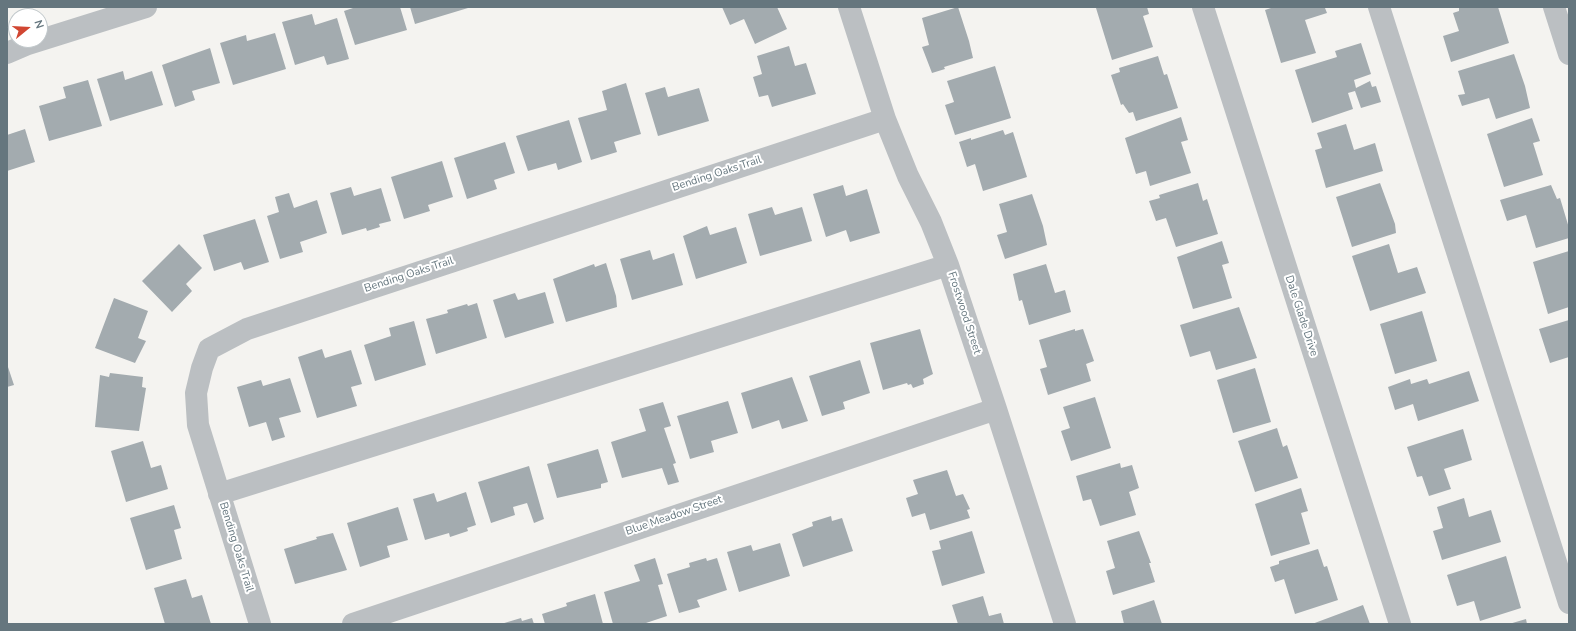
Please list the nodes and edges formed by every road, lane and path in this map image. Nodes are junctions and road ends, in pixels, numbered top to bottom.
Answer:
1 (146, 7) edge
2 (849, 7) edge
3 (1202, 7) edge
4 (1379, 7) edge
5 (1554, 7) edge
6 (7, 53) edge
7 (1569, 54) edge
8 (885, 119) junction
9 (948, 265) junction
10 (996, 409) junction
11 (220, 494) junction
12 (1569, 603) edge
13 (260, 624) edge
14 (353, 624) edge
15 (1065, 624) edge
16 (1400, 624) edge

1 - 6 street
2 - 8 street, Frostwood Street
3 - 16 street, Dale Glade Drive
4 - 12 street
5 - 7 street
8 - 9 street, Frostwood Street
8 - 11 street, Bending Oaks Trail
9 - 10 street, Frostwood Street
9 - 11 street
10 - 14 street, Blue Meadow Street
10 - 15 street, Frostwood Street
11 - 13 street, Bending Oaks Trail

